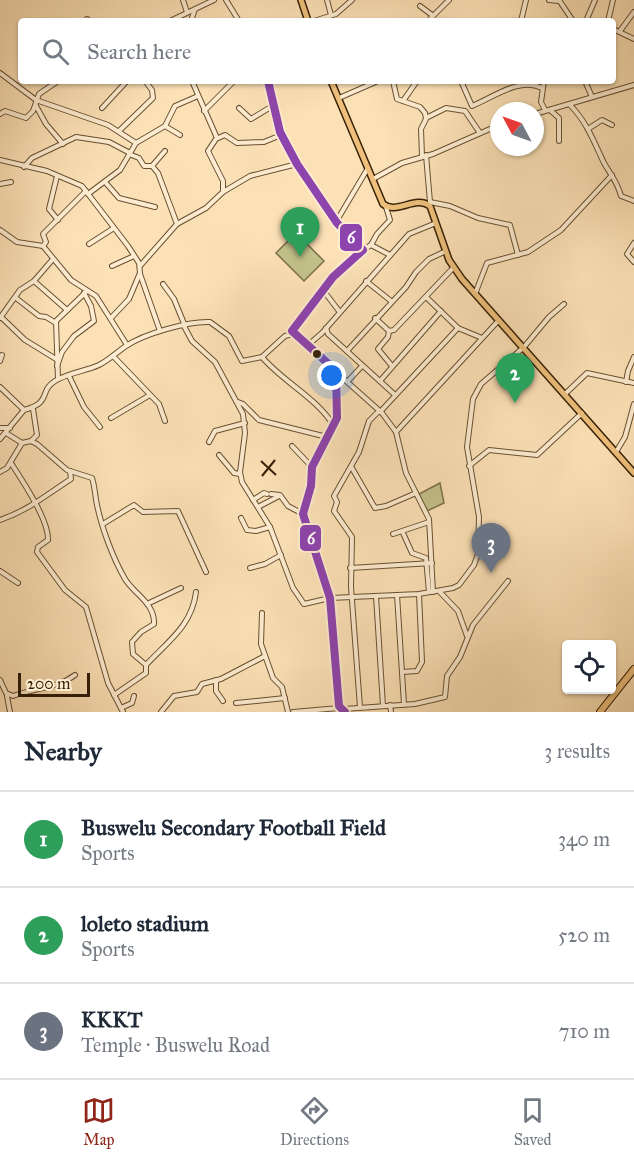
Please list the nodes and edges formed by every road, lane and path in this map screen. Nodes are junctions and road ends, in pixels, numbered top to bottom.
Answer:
1 (183, 0) edge
2 (213, 0) edge
3 (226, 0) edge
4 (301, 0) edge
5 (327, 0) edge
6 (352, 0) edge
7 (449, 0) edge
8 (526, 0) edge
9 (549, 0) edge
10 (560, 0) edge
11 (595, 0) edge
12 (613, 0) edge
13 (420, 6) dead end
14 (195, 9) junction
15 (187, 12) junction
16 (634, 12) edge
17 (331, 15) junction
18 (432, 15) junction
19 (176, 18) edge
20 (192, 18) edge
21 (237, 18) edge
22 (307, 18) edge
23 (322, 18) edge
24 (430, 18) edge
25 (521, 18) edge
26 (571, 18) edge
27 (587, 18) edge
28 (609, 18) edge
29 (616, 29) edge
30 (621, 31) junction
31 (634, 39) edge
32 (0, 73) edge
33 (53, 84) edge
34 (124, 84) edge
35 (147, 84) edge
36 (193, 84) edge
37 (231, 84) edge
38 (269, 84) edge
39 (332, 84) edge
40 (364, 84) edge
41 (394, 84) edge
42 (415, 84) edge
43 (462, 84) edge
44 (515, 84) edge
45 (533, 84) edge
46 (543, 84) edge
47 (586, 84) edge
48 (634, 85) edge
49 (542, 88) junction
50 (198, 96) junction
51 (339, 98) junction
52 (592, 98) junction
53 (403, 100) junction
54 (36, 103) junction
55 (274, 105) junction
56 (570, 105) junction
57 (472, 106) junction
58 (102, 108) dead end
59 (239, 108) dead end
60 (547, 110) junction
61 (204, 111) junction
62 (544, 111) edge
63 (467, 112) junction
64 (0, 114) edge
65 (426, 119) junction
66 (612, 125) dead end
67 (165, 126) junction
68 (490, 129) edge
69 (588, 129) junction
70 (119, 131) junction
71 (480, 133) junction
72 (180, 135) dead end
73 (282, 135) junction
74 (217, 138) junction
75 (559, 141) dead end
76 (63, 144) junction
77 (133, 144) junction
78 (165, 151) dead end
79 (130, 153) junction
80 (424, 156) junction
81 (0, 160) edge
82 (297, 164) junction
83 (152, 166) junction
84 (24, 167) junction
85 (368, 168) junction
86 (612, 175) junction
87 (57, 176) junction
88 (373, 179) junction
89 (11, 182) dead end
90 (105, 182) junction
91 (0, 184) edge
92 (87, 192) junction
93 (223, 192) junction
94 (634, 201) edge
95 (430, 204) junction
96 (155, 207) dead end
97 (386, 207) junction
98 (58, 220) junction
99 (336, 222) junction
100 (436, 223) junction
101 (177, 224) junction
102 (114, 228) junction
103 (0, 230) edge
104 (375, 239) junction
105 (634, 243) edge
106 (89, 244) dead end
107 (371, 245) junction
108 (43, 246) junction
109 (363, 250) junction
110 (379, 250) junction
111 (446, 251) junction
112 (384, 255) junction
113 (390, 255) junction
114 (518, 255) junction
115 (134, 256) junction
116 (53, 259) junction
117 (384, 261) junction
118 (634, 262) edge
119 (112, 266) dead end
120 (140, 266) junction
121 (453, 268) junction
122 (140, 273) junction
123 (34, 281) junction
124 (366, 281) junction
125 (163, 284) dead end
126 (323, 290) junction
127 (86, 292) junction
128 (475, 294) junction
129 (426, 297) junction
130 (16, 298) junction
131 (391, 301) junction
132 (564, 304) dead end
133 (67, 308) junction
134 (339, 311) junction
135 (441, 311) junction
136 (0, 318) edge
137 (111, 318) junction
138 (375, 318) junction
139 (499, 319) junction
140 (56, 323) junction
141 (185, 326) junction
142 (326, 328) junction
143 (458, 328) junction
144 (160, 331) junction
145 (389, 331) junction
146 (322, 333) junction
147 (293, 334) junction
148 (328, 334) junction
149 (482, 338) junction
150 (127, 345) junction
151 (307, 346) junction
152 (524, 347) junction
153 (347, 351) junction
154 (2, 355) dead end
155 (113, 356) junction
156 (262, 357) junction
157 (634, 357) edge
158 (56, 359) junction
159 (0, 361) edge
160 (57, 366) junction
161 (362, 366) junction
162 (392, 367) junction
163 (335, 371) junction
164 (69, 376) junction
165 (58, 380) junction
166 (348, 381) junction
167 (380, 381) junction
168 (626, 382) junction
169 (634, 383) edge
170 (0, 387) edge
171 (394, 394) junction
172 (565, 394) junction
173 (150, 395) junction
174 (238, 402) junction
175 (634, 404) edge
176 (33, 409) junction
177 (24, 410) junction
178 (379, 411) junction
179 (582, 414) junction
180 (111, 418) dead end
181 (165, 421) dead end
182 (245, 423) junction
183 (334, 426) junction
184 (100, 427) dead end
185 (0, 428) edge
186 (11, 428) junction
187 (396, 432) junction
188 (6, 433) junction
189 (327, 437) junction
190 (0, 439) edge
191 (31, 441) junction
192 (208, 442) dead end
193 (22, 443) junction
194 (292, 446) dead end
195 (616, 452) junction
196 (219, 455) dead end
197 (11, 463) junction
198 (468, 466) junction
199 (312, 467) junction
200 (351, 467) junction
201 (70, 471) junction
202 (0, 472) edge
203 (634, 473) edge
204 (240, 474) junction
205 (416, 493) junction
206 (280, 495) junction
207 (253, 500) junction
208 (34, 504) junction
209 (258, 507) junction
210 (303, 514) junction
211 (241, 518) dead end
212 (0, 520) edge
213 (429, 522) junction
214 (103, 524) junction
215 (270, 527) junction
216 (403, 533) junction
217 (393, 534) dead end
218 (281, 555) junction
219 (430, 563) junction
220 (250, 568) dead end
221 (350, 568) junction
222 (0, 571) edge
223 (206, 572) dead end
224 (508, 581) dead end
225 (18, 583) dead end
226 (181, 588) dead end
227 (439, 591) junction
228 (196, 592) dead end
229 (431, 592) junction
230 (419, 594) junction
231 (397, 595) junction
232 (352, 596) junction
233 (376, 596) junction
234 (330, 597) junction
235 (147, 604) junction
236 (262, 613) dead end
237 (467, 636) junction
238 (265, 656) junction
239 (146, 665) junction
240 (402, 672) junction
241 (633, 674) edge
242 (75, 675) dead end
243 (0, 680) edge
244 (216, 680) junction
245 (114, 694) junction
246 (7, 695) junction
247 (134, 696) dead end
248 (285, 698) junction
249 (223, 701) dead end
250 (236, 703) dead end
251 (404, 704) junction
252 (412, 704) junction
253 (390, 705) junction
254 (383, 706) junction
255 (360, 707) junction
256 (369, 709) edge
257 (122, 710) edge
258 (343, 710) edge
259 (316, 711) edge
260 (10, 712) edge
261 (161, 712) edge
262 (288, 712) edge
263 (293, 712) edge
264 (391, 712) edge
265 (412, 712) edge
266 (600, 712) edge

1 - 15 street
2 - 14 street
3 - 21 street
4 - 22 main road
5 - 17 street
6 - 17 street
7 - 18 street
8 - 25 street
9 - 10 street
10 - 26 street
11 - 27 street
12 - 28 street
13 - 18 street
14 - 15 street
14 - 20 street
15 - 19 street
16 - 30 street
17 - 23 street
18 - 24 street
29 - 30 street
30 - 31 street
32 - 54 street
33 - 54 street
34 - 58 street
35 - 70 street
36 - 50 street
37 - 61 street
38 - 55 street
39 - 51 main road
40 - 51 street
41 - 53 street
42 - 53 street
43 - 57 street
44 - 57 street
45 - 49 street
46 - 49 street
47 - 52 street
48 - 52 street
49 - 60 street
50 - 61 street
50 - 67 street
51 - 85 main road
52 - 56 street
53 - 65 street
54 - 64 street
54 - 70 street
54 - 76 street
55 - 59 street
55 - 73 street
56 - 60 street
56 - 69 street
57 - 63 street
60 - 62 street
60 - 75 street
61 - 74 street
63 - 65 street
63 - 71 street
65 - 80 street
66 - 69 street
67 - 72 street
67 - 77 street
68 - 71 street
69 - 86 street
70 - 77 street
71 - 80 street
73 - 74 street
73 - 82 street
74 - 93 street
76 - 79 street
76 - 84 street
77 - 79 street
78 - 83 street
79 - 83 street
79 - 90 street
80 - 88 street
80 - 95 street
81 - 84 street
82 - 93 street
82 - 99 street
83 - 101 street
84 - 87 street
85 - 88 main road
85 - 99 street
86 - 94 street
86 - 114 street
87 - 92 street
87 - 98 street
88 - 97 main road
89 - 91 street
90 - 92 street
90 - 96 street
92 - 98 street
92 - 102 street
93 - 101 street
95 - 97 main road
95 - 100 main road
95 - 114 street
97 - 104 street
98 - 108 street
99 - 109 street
100 - 111 main road
100 - 113 street
101 - 120 street
102 - 106 street
102 - 115 street
103 - 108 street
104 - 107 street
104 - 110 street
105 - 118 street
107 - 109 street
107 - 110 street
108 - 116 street
109 - 126 street
110 - 112 street
111 - 121 main road
111 - 131 street
112 - 113 street
112 - 117 street
113 - 117 street
114 - 128 street
115 - 119 street
115 - 120 street
116 - 123 street
116 - 127 street
117 - 124 street
120 - 122 street
121 - 128 main road
121 - 129 street
122 - 137 street
122 - 144 street
123 - 130 street
123 - 133 street
124 - 131 street
124 - 134 street
125 - 141 street
126 - 134 street
126 - 147 street
127 - 133 street
127 - 137 street
127 - 160 street
128 - 139 main road
129 - 135 street
129 - 145 street
130 - 136 street
130 - 140 street
131 - 138 street
132 - 152 street
133 - 140 street
134 - 142 street
135 - 143 street
135 - 162 street
136 - 158 street
137 - 150 street
138 - 145 street
138 - 153 street
139 - 149 street
139 - 152 main road
140 - 158 street
141 - 144 street
141 - 156 street
141 - 174 street
142 - 146 street
142 - 148 street
143 - 149 street
143 - 171 street
144 - 150 street
145 - 162 street
146 - 148 street
146 - 151 street
147 - 151 street
147 - 156 street
148 - 153 street
149 - 187 street
150 - 155 street
151 - 163 street
152 - 172 main road
152 - 198 street
153 - 161 street
154 - 159 street
155 - 164 street
155 - 173 street
156 - 183 street
157 - 168 street
158 - 160 street
160 - 165 street
161 - 166 street
161 - 167 street
162 - 167 street
163 - 166 street
163 - 183 street
164 - 165 street
164 - 184 street
165 - 176 street
166 - 178 street
167 - 171 street
168 - 169 street
168 - 172 street
170 - 177 street
171 - 178 street
172 - 179 main road
173 - 180 street
173 - 181 street
174 - 182 street
174 - 189 street
175 - 195 street
176 - 177 street
176 - 191 street
177 - 186 street
178 - 187 street
178 - 200 street
179 - 195 main road
179 - 198 street
182 - 192 street
182 - 204 street
183 - 189 street
185 - 186 street
186 - 188 street
187 - 205 street
188 - 190 street
188 - 193 street
189 - 199 street
191 - 193 street
191 - 201 street
193 - 197 street
194 - 199 street
195 - 203 main road
196 - 204 street
197 - 202 street
197 - 208 street
198 - 227 street
199 - 210 street
200 - 205 street
200 - 221 street
201 - 208 street
201 - 214 street
204 - 207 street
205 - 213 street
206 - 207 street
206 - 209 street
206 - 210 street
207 - 209 street
208 - 212 street
208 - 245 street
209 - 215 street
210 - 234 street
211 - 215 street
213 - 216 street
213 - 219 street
214 - 223 street
214 - 235 street
215 - 218 street
216 - 217 street
216 - 219 street
218 - 220 street
218 - 234 street
219 - 221 street
219 - 229 street
221 - 232 street
222 - 225 street
224 - 237 street
226 - 235 street
227 - 229 street
227 - 237 street
228 - 239 street
229 - 230 street
230 - 231 street
230 - 240 street
231 - 233 street
231 - 240 street
232 - 233 street
232 - 234 street
232 - 255 street
233 - 254 street
234 - 258 street
235 - 239 street
236 - 238 street
237 - 252 street
238 - 244 street
238 - 248 street
239 - 245 street
240 - 251 street
241 - 266 highway
242 - 246 street
243 - 246 street
244 - 249 street
244 - 261 street
245 - 257 street
246 - 260 street
247 - 257 street
248 - 250 street
248 - 262 street
251 - 252 street
251 - 253 street
252 - 265 street
253 - 254 street
253 - 264 street
254 - 256 street
255 - 256 street
255 - 258 street
258 - 259 street
259 - 263 street

